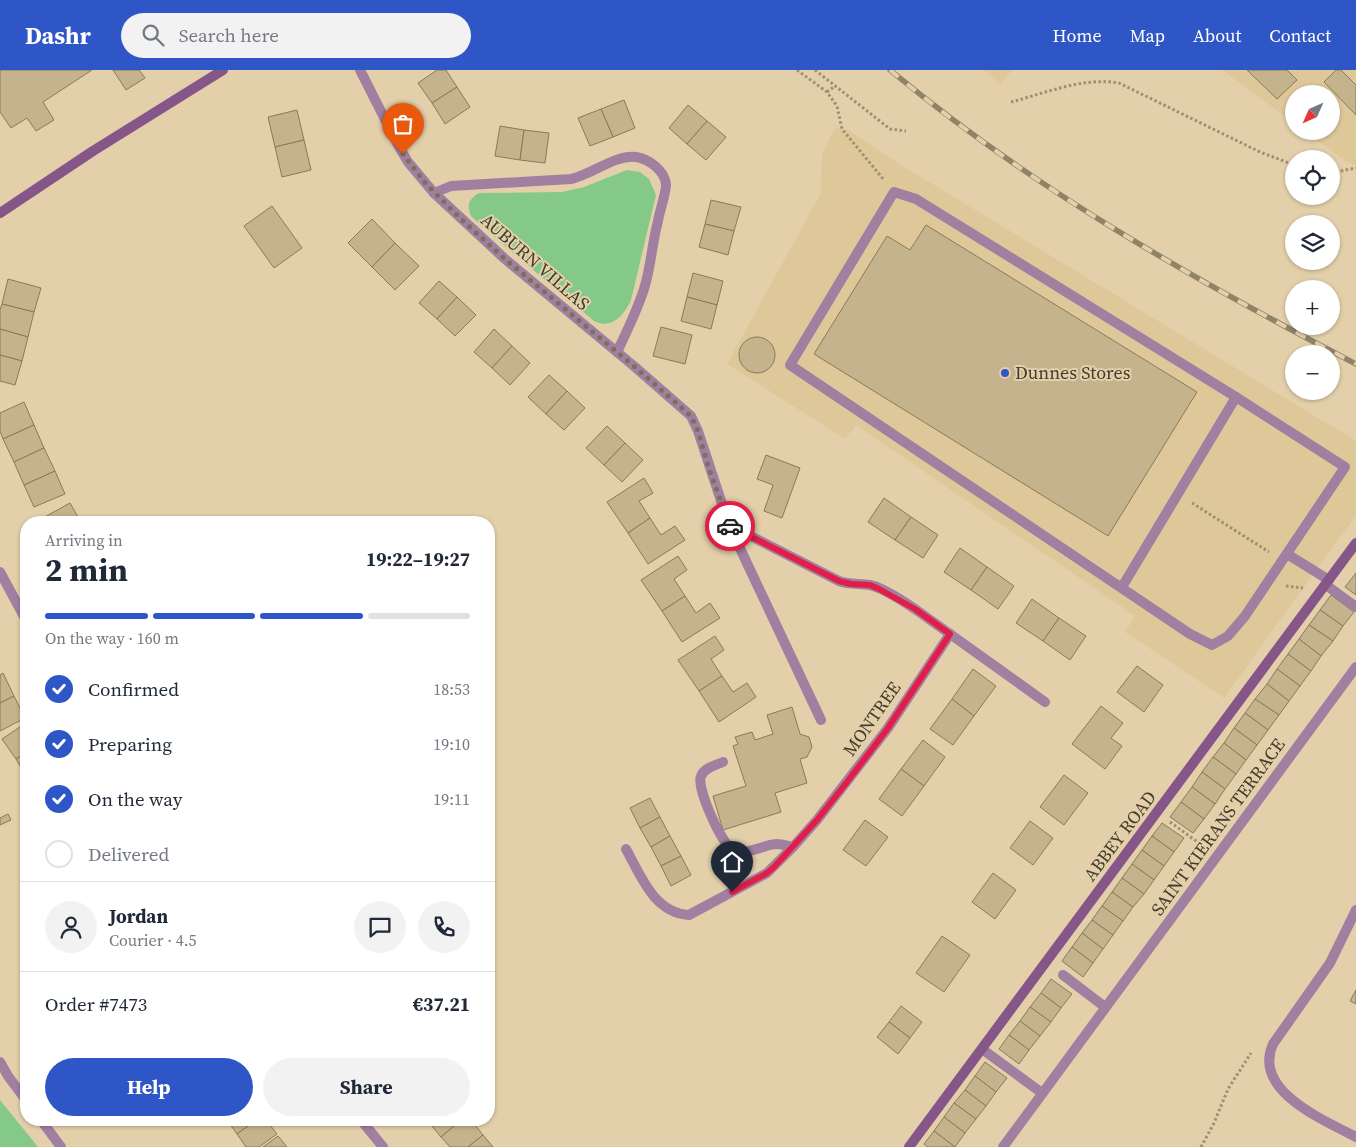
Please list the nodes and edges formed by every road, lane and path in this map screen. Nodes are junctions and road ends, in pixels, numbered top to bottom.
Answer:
1 (223, 70) edge
2 (360, 70) edge
3 (797, 70) edge
4 (815, 70) edge
5 (835, 86) junction
6 (827, 92) junction
7 (1011, 102) dead end
8 (906, 131) dead end
9 (1285, 162) edge
10 (1356, 168) edge
11 (1340, 171) edge
12 (894, 192) junction
13 (434, 193) junction
14 (0, 213) edge
15 (617, 352) junction
16 (1236, 397) junction
17 (1178, 494) junction
18 (729, 525) junction
19 (1356, 544) edge
20 (1287, 554) junction
21 (1277, 568) junction
22 (0, 572) edge
23 (1315, 572) junction
24 (1327, 582) junction
25 (1122, 588) junction
26 (1356, 607) edge
27 (20, 609) edge
28 (950, 634) junction
29 (1356, 667) edge
30 (1045, 702) dead end
31 (821, 720) dead end
32 (723, 762) dead end
33 (1157, 812) junction
34 (793, 847) junction
35 (626, 849) dead end
36 (1217, 856) junction
37 (1356, 910) edge
38 (1063, 975) dead end
39 (1106, 1007) junction
40 (982, 1049) junction
41 (0, 1062) edge
42 (20, 1092) edge
43 (1042, 1093) junction
44 (45, 1126) edge
45 (366, 1126) edge
46 (1356, 1138) edge
47 (61, 1147) edge
48 (383, 1147) edge
49 (909, 1147) edge
50 (1003, 1147) edge

1 - 14 street
2 - 13 street, AUBURN VILLAS
3 - 6 path
4 - 5 path
5 - 6 path
5 - 8 path
6 - 12 path
7 - 9 path
10 - 11 path
12 - 16 street
12 - 25 street
13 - 15 street, AUBURN VILLAS
13 - 15 street, AUBURN VILLAS
15 - 18 street, AUBURN VILLAS
16 - 17 street
16 - 20 street
17 - 21 path
17 - 25 street
18 - 28 street
18 - 31 street
19 - 24 street, ABBEY ROAD
20 - 21 street
20 - 23 street
21 - 23 path
21 - 25 street
22 - 27 street
23 - 24 street
24 - 26 street
24 - 33 street, ABBEY ROAD
28 - 30 street
28 - 34 street, MONTREE
29 - 36 street, SAINT KIERANS TERRACE
32 - 34 street
33 - 36 path
33 - 40 street, ABBEY ROAD
34 - 35 street, MONTREE
36 - 39 street, SAINT KIERANS TERRACE
37 - 46 street
38 - 39 street
39 - 43 street, SAINT KIERANS TERRACE
40 - 43 street
40 - 49 street, ABBEY ROAD
41 - 42 street
43 - 50 street, SAINT KIERANS TERRACE
44 - 47 street
45 - 48 street

